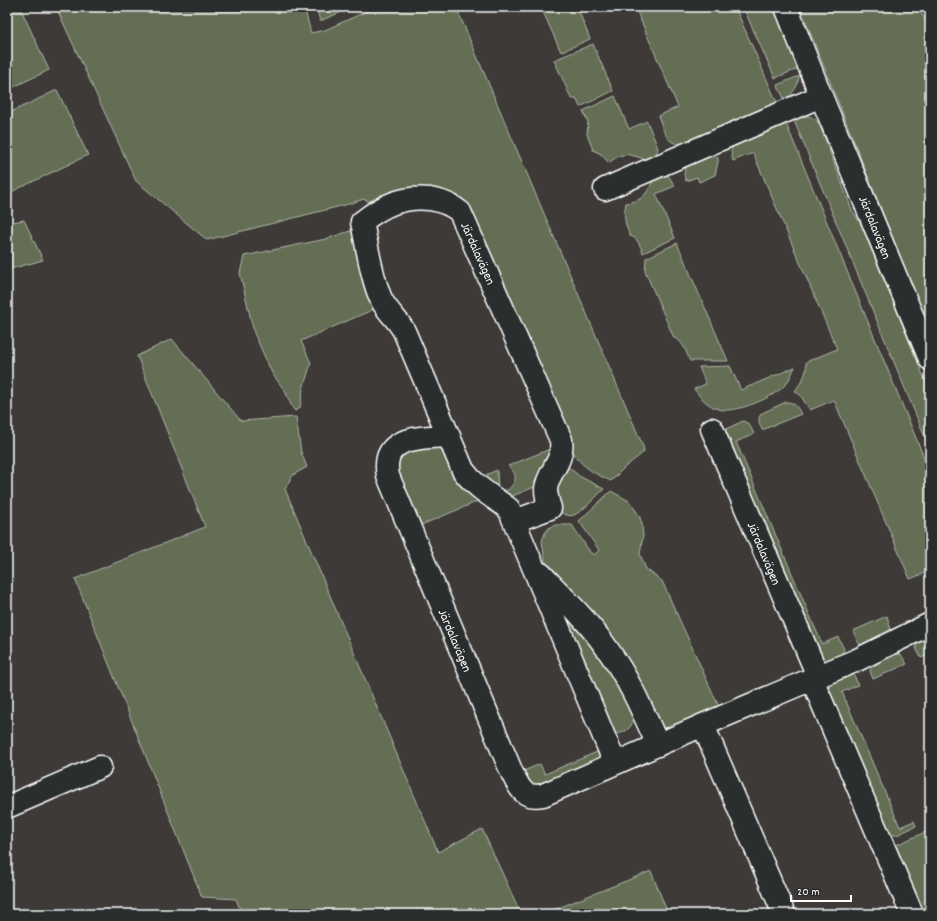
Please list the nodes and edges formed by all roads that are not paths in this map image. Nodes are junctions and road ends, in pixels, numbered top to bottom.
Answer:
1 (786, 7) edge
2 (821, 96) junction
3 (605, 189) dead end
4 (930, 359) edge
5 (712, 429) dead end
6 (449, 436) junction
7 (515, 521) junction
8 (532, 564) junction
9 (930, 624) edge
10 (815, 678) junction
11 (703, 725) junction
12 (658, 745) junction
13 (616, 763) junction
14 (100, 767) dead end
15 (7, 807) edge
16 (784, 914) edge
17 (912, 914) edge

1 - 2 street, Järdalavägen
2 - 3 street
2 - 4 street, Järdalavägen
5 - 10 street, Järdalavägen
6 - 7 street, Järdalavägen
6 - 7 street, Järdalavägen
6 - 13 street, Järdalavägen
7 - 8 street, Järdalavägen
8 - 12 street, Järdalavägen
8 - 13 street, Järdalavägen
9 - 10 street, Järdalavägen
10 - 11 street, Järdalavägen
10 - 17 street, Järdalavägen
11 - 12 street, Järdalavägen
11 - 16 street
12 - 13 street, Järdalavägen
14 - 15 street

